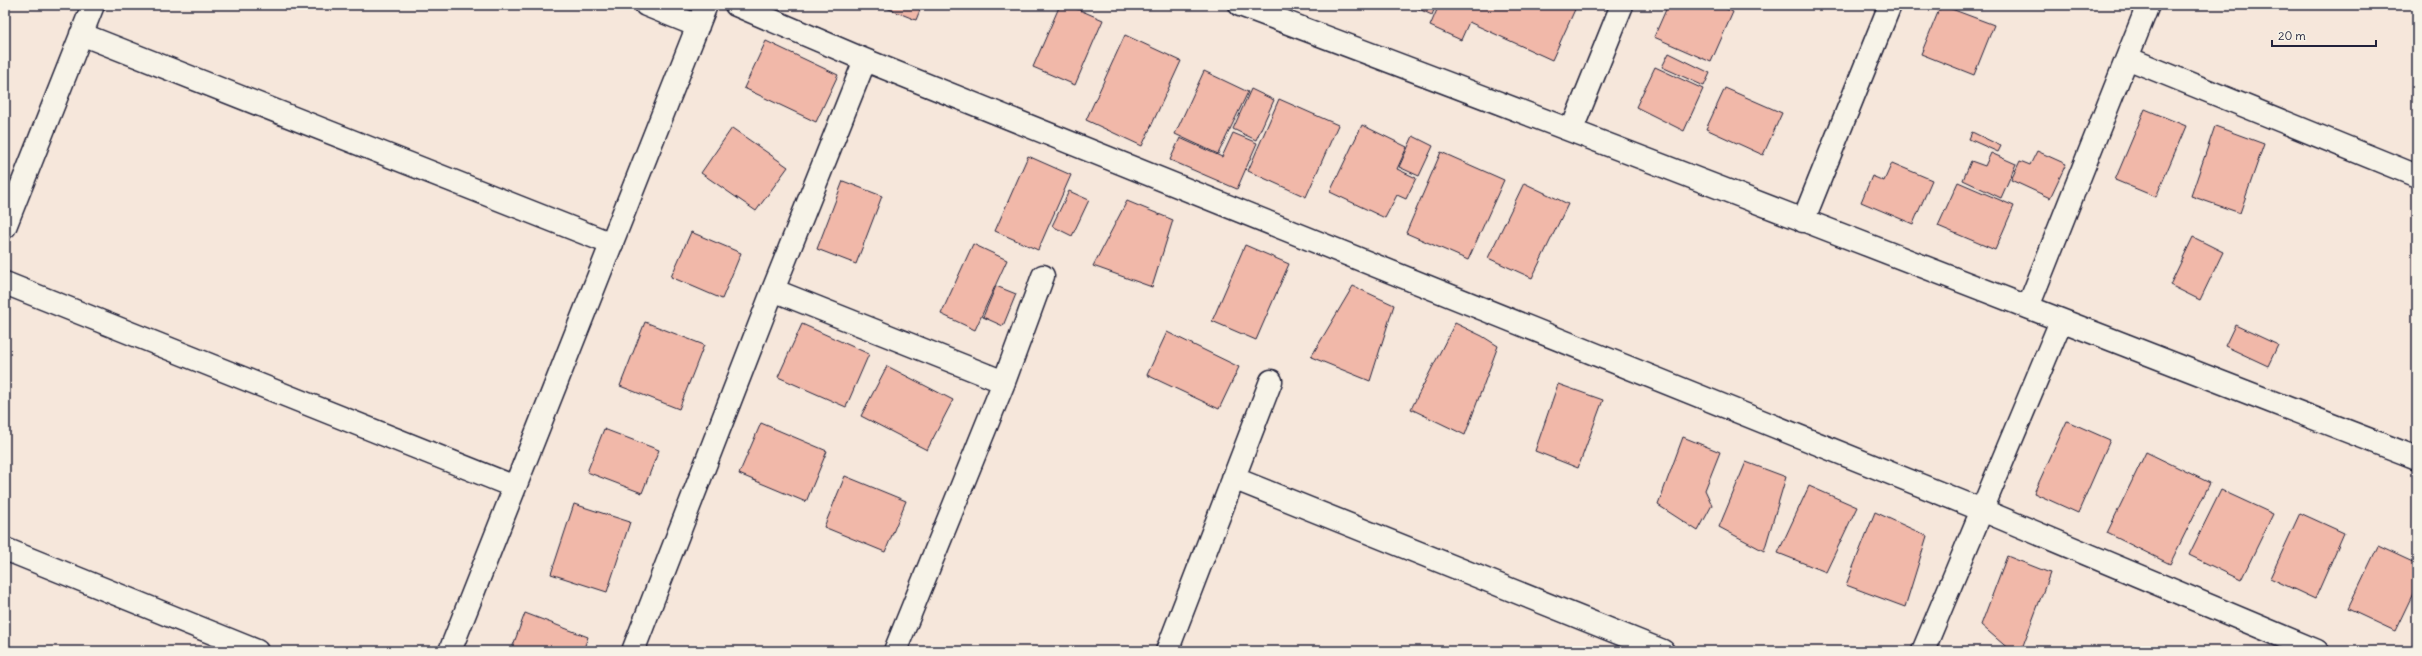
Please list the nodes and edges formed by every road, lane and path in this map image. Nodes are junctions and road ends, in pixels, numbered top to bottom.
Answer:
1 (93, 5) edge
2 (646, 5) edge
3 (706, 5) edge
4 (736, 5) edge
5 (1240, 5) edge
6 (1622, 5) edge
7 (1890, 5) edge
8 (2148, 5) edge
9 (698, 26) junction
10 (81, 34) junction
11 (2127, 58) junction
12 (865, 60) junction
13 (1572, 129) junction
14 (2417, 176) edge
15 (13, 190) edge
16 (1803, 221) junction
17 (5, 227) edge
18 (612, 244) junction
19 (1043, 276) dead end
20 (5, 283) edge
21 (773, 290) junction
22 (2028, 307) junction
23 (2061, 321) junction
24 (1271, 381) dead end
25 (1004, 382) junction
26 (2417, 458) edge
27 (1233, 478) junction
28 (515, 487) junction
29 (1982, 510) junction
30 (5, 549) edge
31 (257, 651) edge
32 (450, 651) edge
33 (633, 651) edge
34 (895, 651) edge
35 (1167, 651) edge
36 (1663, 651) edge
37 (1923, 651) edge
38 (2317, 651) edge

1 - 10 street
2 - 9 street
3 - 9 street
4 - 12 street
5 - 13 street
6 - 13 street
7 - 16 street
8 - 11 street
9 - 18 street
10 - 15 street
10 - 18 street
11 - 14 street
11 - 22 street
12 - 21 street
12 - 29 street
13 - 16 street
15 - 17 street
16 - 22 street
18 - 28 street
19 - 25 street
20 - 28 street
21 - 25 street
21 - 33 street
22 - 23 street
23 - 26 street
23 - 29 street
24 - 27 street
25 - 34 street
27 - 35 street
27 - 36 street
28 - 32 street
29 - 37 street
29 - 38 street
30 - 31 street

